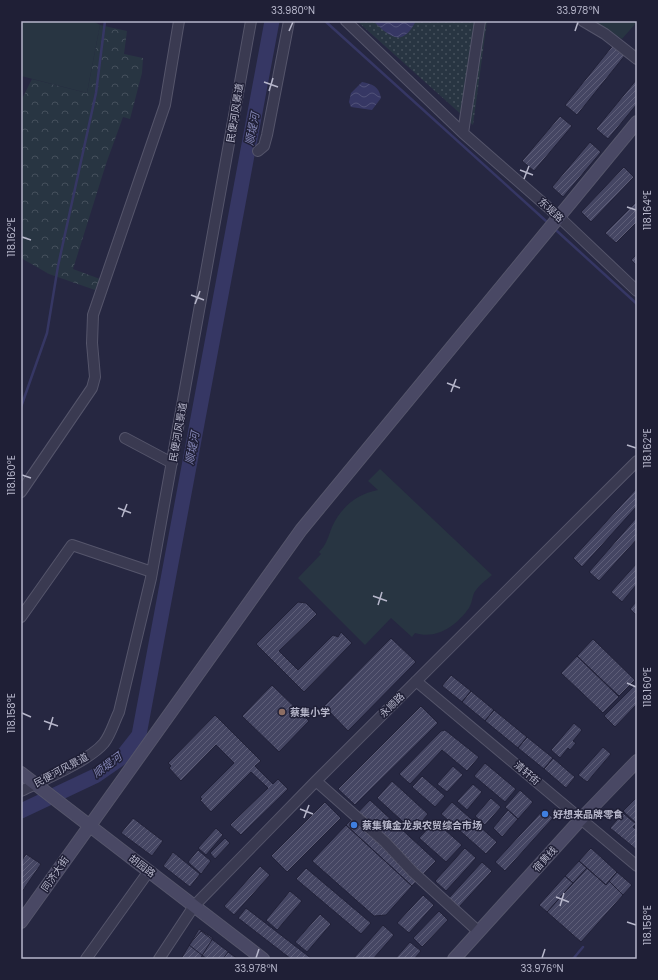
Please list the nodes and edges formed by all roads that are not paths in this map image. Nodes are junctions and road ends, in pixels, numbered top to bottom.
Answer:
1 (179, 21) edge
2 (250, 21) edge
3 (288, 21) edge
4 (346, 21) edge
5 (480, 21) edge
6 (583, 21) edge
7 (637, 59) edge
8 (637, 122) edge
9 (463, 133) junction
10 (258, 152) dead end
11 (559, 217) junction
12 (637, 291) edge
13 (125, 438) dead end
14 (637, 461) edge
15 (172, 463) junction
16 (21, 492) edge
17 (152, 572) junction
18 (21, 617) edge
19 (416, 681) junction
20 (637, 761) edge
21 (21, 774) edge
22 (316, 780) junction
23 (37, 785) junction
24 (21, 791) edge
25 (581, 819) junction
26 (89, 826) junction
27 (637, 866) edge
28 (149, 871) junction
29 (194, 906) junction
30 (21, 922) edge
31 (479, 932) junction
32 (86, 959) edge
33 (159, 959) edge
34 (263, 959) edge
35 (454, 959) edge

1 - 16 street
2 - 15 street, 民便河风景道
3 - 10 street
4 - 9 street, 东堤路
5 - 9 street
6 - 7 street
8 - 11 street, 同济大街
9 - 11 street, 东堤路
11 - 12 street, 东堤路
11 - 26 street, 同济大街
13 - 15 street
14 - 19 street, 永顺路
15 - 17 street, 民便河风景道
17 - 18 street
17 - 23 street, 民便河风景道
19 - 22 street, 永顺路
19 - 25 street, 清轩街
20 - 25 street, 宿黄线
21 - 23 street, 胡园路
22 - 29 street, 永顺路
22 - 31 street
23 - 24 street, 民便河风景道
23 - 26 street, 胡园路
25 - 27 street, 清轩街
25 - 31 street, 宿黄线
26 - 28 street, 胡园路
26 - 30 street, 同济大街
28 - 29 street, 胡园路
28 - 32 street
29 - 33 street, 永顺路
29 - 34 street, 胡园路
31 - 35 street, 宿黄线

